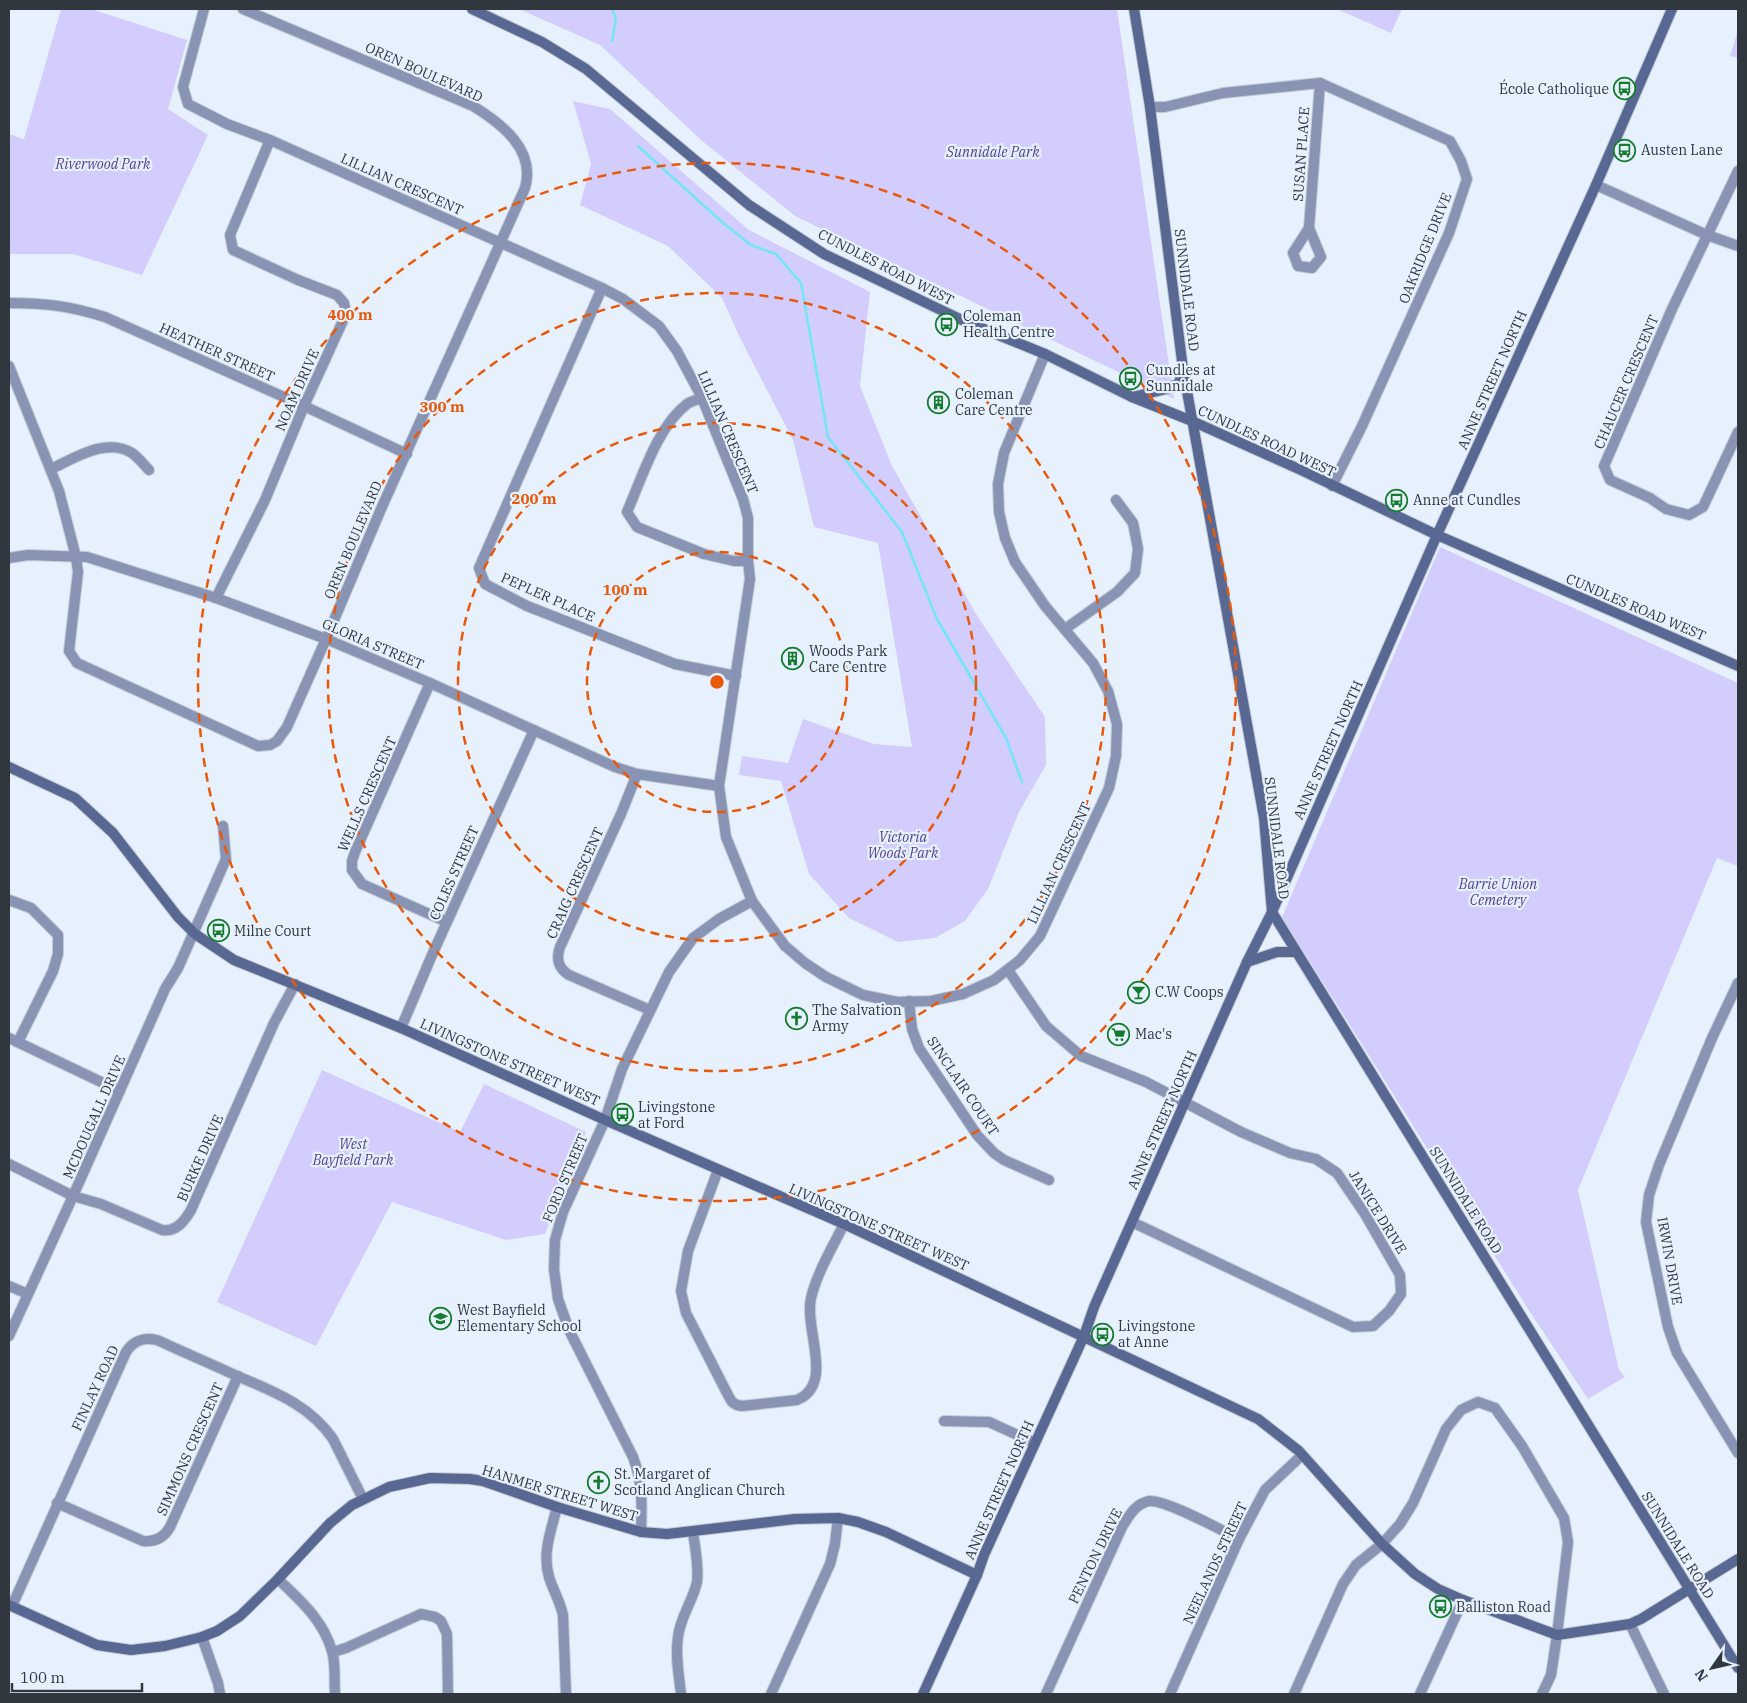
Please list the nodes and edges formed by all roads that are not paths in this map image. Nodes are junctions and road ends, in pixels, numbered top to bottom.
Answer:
1 (204, 9) edge
2 (243, 9) edge
3 (472, 9) edge
4 (1134, 9) edge
5 (1672, 9) edge
6 (1320, 83) junction
7 (1150, 107) junction
8 (270, 140) junction
9 (1738, 171) edge
10 (1596, 185) junction
11 (1309, 228) dead end
12 (1707, 235) junction
13 (500, 243) junction
14 (1738, 246) edge
15 (602, 288) junction
16 (9, 303) edge
17 (1045, 354) junction
18 (9, 366) edge
19 (1183, 368) junction
20 (1132, 397) junction
21 (702, 398) junction
22 (304, 406) junction
23 (1192, 421) junction
24 (1738, 432) edge
25 (407, 454) junction
26 (51, 469) junction
27 (149, 470) dead end
28 (1332, 486) junction
29 (1116, 500) dead end
30 (1437, 535) junction
31 (76, 557) junction
32 (9, 558) edge
33 (748, 562) junction
34 (216, 598) junction
35 (1064, 629) junction
36 (326, 639) junction
37 (1738, 666) edge
38 (736, 676) junction
39 (430, 683) junction
40 (534, 730) junction
41 (9, 767) edge
42 (636, 774) junction
43 (719, 786) junction
44 (223, 826) dead end
45 (9, 900) edge
46 (752, 901) junction
47 (1272, 912) junction
48 (447, 922) junction
49 (194, 934) junction
50 (1296, 952) junction
51 (1247, 962) junction
52 (1008, 970) junction
53 (1738, 982) edge
54 (295, 984) junction
55 (909, 1002) junction
56 (650, 1010) junction
57 (401, 1028) junction
58 (13, 1040) edge
59 (120, 1091) junction
60 (1185, 1102) junction
61 (604, 1120) junction
62 (9, 1164) edge
63 (718, 1170) junction
64 (1049, 1180) dead end
65 (74, 1196) junction
66 (1132, 1222) junction
67 (844, 1224) junction
68 (9, 1286) edge
69 (28, 1294) junction
70 (9, 1336) edge
71 (1084, 1336) junction
72 (238, 1376) junction
73 (944, 1421) dead end
74 (1034, 1443) junction
75 (1738, 1453) edge
76 (1302, 1455) junction
77 (363, 1499) junction
78 (57, 1504) junction
79 (557, 1507) junction
80 (838, 1518) junction
81 (641, 1532) junction
82 (693, 1532) junction
83 (1240, 1539) junction
84 (1382, 1544) junction
85 (1738, 1559) edge
86 (977, 1574) junction
87 (278, 1580) junction
88 (1690, 1590) junction
89 (1463, 1600) junction
90 (10, 1606) edge
91 (1630, 1624) junction
92 (1557, 1634) junction
93 (202, 1637) junction
94 (332, 1652) junction
95 (1738, 1668) edge
96 (220, 1694) edge
97 (334, 1694) edge
98 (448, 1694) edge
99 (566, 1694) edge
100 (682, 1694) edge
101 (771, 1694) edge
102 (923, 1694) edge
103 (1046, 1694) edge
104 (1170, 1694) edge
105 (1294, 1694) edge
106 (1420, 1694) edge
107 (1542, 1694) edge
108 (1664, 1694) edge

1 - 8 street, LILLIAN CRESCENT
2 - 13 street, OREN BOULEVARD
3 - 17 street, CUNDLES ROAD WEST
4 - 7 street, SUNNIDALE ROAD
5 - 10 street, ANNE STREET NORTH
6 - 7 street, OAKRIDGE DRIVE
6 - 11 street, SUSAN PLACE
6 - 28 street, OAKRIDGE DRIVE
7 - 19 street, SUNNIDALE ROAD
8 - 13 street, LILLIAN CRESCENT
8 - 22 street, NOAM DRIVE
9 - 12 street
10 - 12 street
10 - 30 street, ANNE STREET NORTH
12 - 14 street
12 - 24 street, CHAUCER CRESCENT
13 - 15 street, LILLIAN CRESCENT
13 - 25 street, OREN BOULEVARD
15 - 21 street, LILLIAN CRESCENT
15 - 38 street, PEPLER PLACE
16 - 22 street, HEATHER STREET
17 - 20 street, CUNDLES ROAD WEST
17 - 35 street, LILLIAN CRESCENT
18 - 26 street, OREN BOULEVARD
19 - 20 street
19 - 23 street, SUNNIDALE ROAD
20 - 23 street, CUNDLES ROAD WEST
21 - 33 street, LILLIAN CRESCENT
21 - 33 street
22 - 25 street, HEATHER STREET
22 - 34 street, NOAM DRIVE
23 - 28 street, CUNDLES ROAD WEST
23 - 47 street, SUNNIDALE ROAD
25 - 36 street, OREN BOULEVARD
26 - 27 street
26 - 31 street, OREN BOULEVARD
28 - 30 street, CUNDLES ROAD WEST
29 - 35 street
30 - 37 street, CUNDLES ROAD WEST
30 - 47 street, ANNE STREET NORTH
31 - 32 street, GLORIA STREET
31 - 34 street, GLORIA STREET
31 - 36 street, OREN BOULEVARD
33 - 38 street, LILLIAN CRESCENT
34 - 36 street, GLORIA STREET
35 - 52 street, LILLIAN CRESCENT
36 - 39 street, GLORIA STREET
38 - 43 street, LILLIAN CRESCENT
39 - 40 street, GLORIA STREET
39 - 48 street, WELLS CRESCENT
40 - 42 street, GLORIA STREET
40 - 48 street, COLES STREET
41 - 49 street, LIVINGSTONE STREET WEST
42 - 43 street, GLORIA STREET
42 - 56 street, CRAIG CRESCENT
43 - 46 street, LILLIAN CRESCENT
44 - 49 street
45 - 58 street
46 - 55 street, LILLIAN CRESCENT
46 - 56 street, FORD STREET
47 - 50 street, SUNNIDALE ROAD
47 - 51 street, ANNE STREET NORTH
48 - 57 street, COLES STREET
49 - 54 street, LIVINGSTONE STREET WEST
49 - 59 street, MCDOUGALL DRIVE
50 - 51 street
50 - 88 street, SUNNIDALE ROAD
51 - 60 street, ANNE STREET NORTH
52 - 55 street, LILLIAN CRESCENT
52 - 60 street, JANICE DRIVE
53 - 75 street, IRWIN DRIVE
54 - 57 street, LIVINGSTONE STREET WEST
54 - 65 street, BURKE DRIVE
55 - 64 street, SINCLAIR COURT
56 - 61 street, FORD STREET
57 - 61 street, LIVINGSTONE STREET WEST
58 - 59 street
59 - 65 street, MCDOUGALL DRIVE
60 - 66 street, ANNE STREET NORTH
60 - 66 street, JANICE DRIVE
61 - 63 street, LIVINGSTONE STREET WEST
61 - 81 street, FORD STREET
62 - 65 street, BURKE DRIVE
63 - 67 street, LIVINGSTONE STREET WEST
63 - 67 street
65 - 69 street, MCDOUGALL DRIVE
66 - 71 street, ANNE STREET NORTH
67 - 71 street, LIVINGSTONE STREET WEST
68 - 69 street
69 - 70 street, MCDOUGALL DRIVE
71 - 74 street, ANNE STREET NORTH
71 - 76 street, LIVINGSTONE STREET WEST
72 - 77 street, FINLAY ROAD
72 - 78 street, SIMMONS CRESCENT
72 - 78 street, FINLAY ROAD
73 - 74 street
74 - 86 street, ANNE STREET NORTH
76 - 83 street, NEELANDS STREET
76 - 84 street, LIVINGSTONE STREET WEST
77 - 79 street, HANMER STREET WEST
77 - 87 street, HANMER STREET WEST
78 - 90 street, FINLAY ROAD
79 - 81 street, HANMER STREET WEST
79 - 99 street
80 - 82 street, HANMER STREET WEST
80 - 86 street, HANMER STREET WEST
80 - 101 street
81 - 82 street, HANMER STREET WEST
82 - 100 street
83 - 103 street, PENTON DRIVE
83 - 104 street, NEELANDS STREET
84 - 89 street, LIVINGSTONE STREET WEST
84 - 92 street
84 - 105 street
85 - 88 street, LIVINGSTONE STREET WEST
86 - 102 street, ANNE STREET NORTH
87 - 93 street, HANMER STREET WEST
87 - 94 street
88 - 91 street, LIVINGSTONE STREET WEST
88 - 95 street, SUNNIDALE ROAD
89 - 92 street, LIVINGSTONE STREET WEST
89 - 106 street
90 - 93 street, HANMER STREET WEST
91 - 92 street, LIVINGSTONE STREET WEST
91 - 108 street
92 - 107 street
93 - 96 street
94 - 97 street
94 - 98 street

